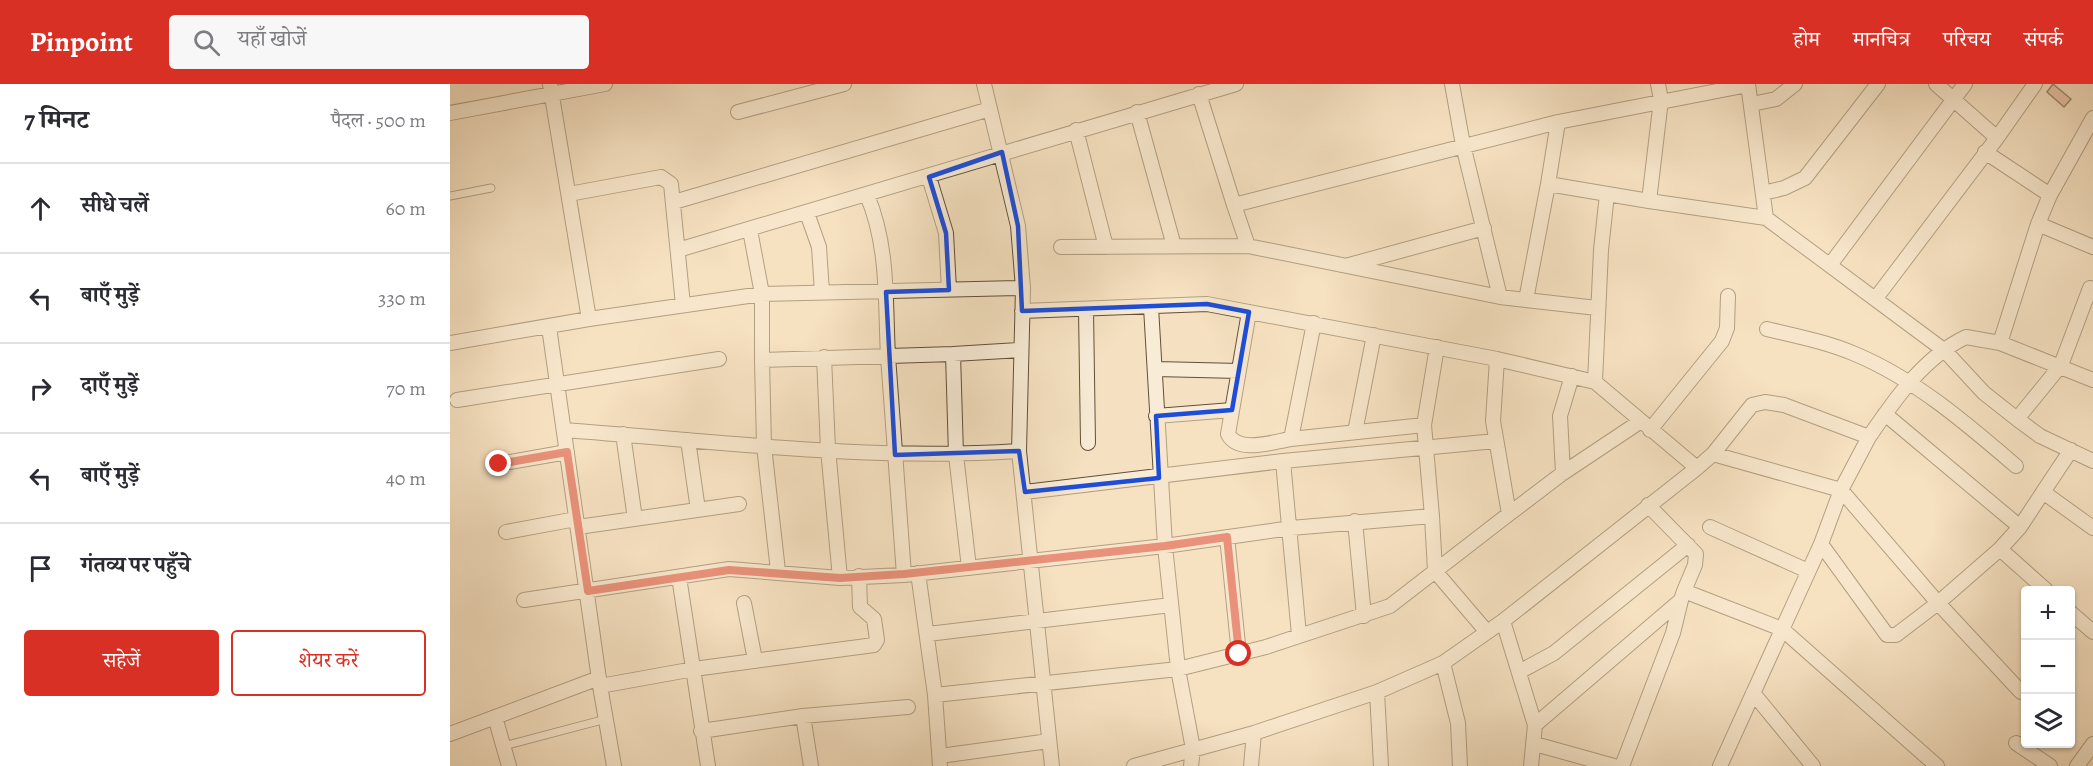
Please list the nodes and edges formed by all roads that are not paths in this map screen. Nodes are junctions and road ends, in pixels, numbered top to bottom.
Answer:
1 (605, 84) edge
2 (844, 84) edge
3 (986, 84) edge
4 (1236, 84) edge
5 (1452, 84) edge
6 (1658, 84) edge
7 (1796, 84) edge
8 (1878, 84) edge
9 (1935, 84) edge
10 (1965, 84) edge
11 (2035, 84) edge
12 (1748, 85) edge
13 (551, 89) edge
14 (1199, 94) junction
15 (1954, 99) junction
16 (1661, 100) junction
17 (1752, 104) junction
18 (990, 109) junction
19 (738, 112) dead end
20 (1137, 112) junction
21 (450, 113) edge
22 (2093, 118) edge
23 (1558, 122) junction
24 (1076, 130) junction
25 (1997, 138) junction
26 (1463, 145) junction
27 (1002, 152) junction
28 (1985, 152) junction
29 (929, 177) junction
30 (1548, 184) junction
31 (491, 188) dead end
32 (569, 194) junction
33 (1607, 194) junction
34 (1763, 194) junction
35 (867, 195) junction
36 (2050, 195) junction
37 (450, 196) edge
38 (1649, 201) junction
39 (674, 202) junction
40 (1234, 205) junction
41 (807, 213) junction
42 (1766, 218) junction
43 (2038, 224) junction
44 (1484, 228) junction
45 (750, 230) junction
46 (1174, 246) junction
47 (1248, 246) junction
48 (1106, 247) junction
49 (2093, 247) edge
50 (1061, 248) dead end
51 (678, 250) junction
52 (1347, 265) junction
53 (1830, 265) junction
54 (1023, 288) junction
55 (2090, 288) dead end
56 (949, 290) junction
57 (822, 292) junction
58 (886, 292) junction
59 (762, 294) junction
60 (1728, 296) dead end
61 (1500, 297) junction
62 (1876, 298) junction
63 (1526, 300) junction
64 (683, 305) junction
65 (1150, 307) junction
66 (1597, 308) junction
67 (1086, 310) junction
68 (1022, 311) junction
69 (1249, 312) junction
70 (589, 319) junction
71 (1314, 323) junction
72 (549, 327) junction
73 (1767, 328) dead end
74 (1374, 335) junction
75 (450, 343) edge
76 (2000, 343) junction
77 (1437, 347) junction
78 (1020, 350) junction
79 (1945, 351) junction
80 (953, 354) junction
81 (888, 355) junction
82 (824, 357) junction
83 (719, 358) dead end
84 (1497, 359) junction
85 (762, 360) junction
86 (2061, 365) junction
87 (1156, 369) junction
88 (1239, 371) junction
89 (1572, 376) junction
90 (2093, 380) edge
91 (1595, 382) junction
92 (1907, 383) junction
93 (558, 386) junction
94 (457, 400) dead end
95 (1232, 410) junction
96 (1885, 414) junction
97 (1156, 416) junction
98 (2016, 419) junction
99 (1424, 425) junction
100 (1646, 426) junction
101 (564, 430) junction
102 (1355, 432) junction
103 (623, 434) junction
104 (1869, 436) junction
105 (1291, 439) junction
106 (688, 440) junction
107 (1496, 441) junction
108 (1088, 443) dead end
109 (764, 446) junction
110 (1427, 447) junction
111 (828, 449) junction
112 (2071, 450) junction
113 (1019, 451) junction
114 (567, 452) junction
115 (1713, 454) junction
116 (895, 455) junction
117 (956, 455) junction
118 (2093, 460) edge
119 (1283, 461) junction
120 (499, 464) dead end
121 (2016, 466) dead end
122 (1697, 468) junction
123 (1563, 473) junction
124 (1159, 478) junction
125 (1840, 490) junction
126 (1025, 492) junction
127 (2043, 492) junction
128 (739, 504) dead end
129 (1648, 505) junction
130 (698, 510) junction
131 (1509, 514) junction
132 (1432, 516) junction
133 (635, 519) junction
134 (1355, 521) junction
135 (577, 523) junction
136 (1710, 527) dead end
137 (2020, 527) junction
138 (1291, 528) junction
139 (2093, 528) edge
140 (506, 532) dead end
141 (1227, 537) junction
142 (1688, 544) junction
143 (1821, 544) junction
144 (1165, 546) junction
145 (2000, 549) junction
146 (1031, 560) junction
147 (969, 568) junction
148 (778, 571) junction
149 (1435, 572) junction
150 (1808, 572) junction
151 (918, 573) junction
152 (904, 574) junction
153 (859, 576) junction
154 (679, 577) junction
155 (840, 578) junction
156 (2041, 586) edge
157 (588, 591) junction
158 (1682, 595) junction
159 (524, 600) dead end
160 (744, 603) dead end
161 (1938, 603) junction
162 (1171, 605) junction
163 (1364, 616) junction
164 (2075, 616) edge
165 (1503, 621) junction
166 (1036, 622) junction
167 (1782, 629) junction
168 (1487, 632) junction
169 (2093, 632) edge
170 (928, 634) junction
171 (1299, 635) junction
172 (1239, 654) junction
173 (755, 660) junction
174 (1443, 663) junction
175 (694, 669) junction
176 (1178, 669) junction
177 (1519, 672) junction
178 (599, 682) junction
179 (1042, 682) junction
180 (1377, 692) junction
181 (2021, 692) dead end
182 (1753, 693) junction
183 (935, 694) junction
184 (908, 707) dead end
185 (803, 716) junction
186 (495, 717) junction
187 (606, 719) junction
188 (1535, 725) junction
189 (701, 731) junction
190 (1254, 733) junction
191 (450, 734) edge
192 (1049, 741) junction
193 (2016, 743) dead end
194 (1535, 744) junction
195 (2093, 744) edge
196 (504, 746) junction
197 (1193, 749) junction
198 (940, 761) edge
199 (509, 766) edge
200 (614, 766) edge
201 (708, 766) edge
202 (812, 766) edge
203 (1052, 766) edge
204 (1134, 766) edge
205 (1191, 766) edge
206 (1251, 766) edge
207 (1381, 766) edge
208 (1460, 766) edge
209 (1532, 766) edge
210 (1614, 766) edge
211 (1622, 766) edge
212 (1720, 766) edge
213 (1813, 766) edge
214 (1937, 766) edge
215 (2050, 766) edge
216 (2077, 766) edge

1 - 13 street
2 - 19 street
3 - 18 street
4 - 14 street
5 - 26 street
6 - 16 street
7 - 17 street
8 - 34 street
9 - 15 street
10 - 15 street
11 - 25 street
12 - 16 street
12 - 17 street
13 - 21 street
13 - 32 street
14 - 20 street
14 - 40 street
15 - 25 street
15 - 53 street
16 - 23 street
16 - 38 street
17 - 34 street
18 - 27 street
18 - 39 street
20 - 24 street
20 - 46 street
22 - 36 street
23 - 26 street
23 - 30 street
24 - 27 street
24 - 48 street
25 - 28 street
26 - 40 street
26 - 44 street
27 - 29 street
27 - 54 street
28 - 36 street
28 - 62 street
29 - 35 street
29 - 56 street
30 - 33 street
30 - 63 street
31 - 37 lane
32 - 39 street
32 - 70 street
33 - 38 street
33 - 66 street
34 - 42 street
35 - 41 street
35 - 58 street
36 - 43 street
38 - 42 street
39 - 51 street
40 - 47 street
41 - 45 street
41 - 57 street
42 - 53 street
43 - 49 street
43 - 76 street
44 - 52 street
44 - 61 street
45 - 51 street
45 - 59 street
46 - 47 street
46 - 48 street
47 - 52 street
48 - 50 street
51 - 64 street
52 - 61 street
53 - 62 street
54 - 56 street
54 - 68 street
55 - 86 street
56 - 58 street
57 - 58 street
57 - 59 street
58 - 81 street
59 - 64 street
59 - 85 street
60 - 100 street
61 - 63 street
62 - 79 street
63 - 66 street
64 - 70 street
65 - 67 street
65 - 69 street
65 - 87 street
66 - 91 street
67 - 68 street
67 - 108 street
68 - 78 street
69 - 71 street
69 - 88 street
70 - 72 street
71 - 74 street
71 - 105 street
72 - 75 street
72 - 93 street
73 - 92 street
74 - 77 street
74 - 102 street
76 - 79 street
76 - 86 street
77 - 84 street
77 - 99 street
78 - 80 street
78 - 113 street
79 - 92 street
79 - 98 street
80 - 81 street
80 - 117 street
81 - 82 street
81 - 116 street
82 - 85 street
82 - 111 street
83 - 93 street
84 - 89 street
84 - 107 street
85 - 109 street
86 - 90 street
86 - 98 street
87 - 88 street
87 - 97 street
88 - 95 street
89 - 91 street
89 - 123 street
91 - 100 street
92 - 96 street
92 - 121 street
93 - 94 street
93 - 101 street
95 - 97 street
95 - 105 street
96 - 104 street
96 - 137 street
97 - 124 street
98 - 112 street
99 - 102 street
99 - 110 street
100 - 122 street
100 - 123 street
101 - 103 street
101 - 114 street
102 - 105 street
103 - 106 street
103 - 133 street
104 - 115 street
104 - 125 street
106 - 109 street
106 - 130 street
107 - 110 street
107 - 131 street
109 - 111 street
109 - 148 street
110 - 119 street
110 - 132 street
111 - 116 street
111 - 155 street
112 - 118 street
112 - 127 street
113 - 117 street
113 - 126 street
114 - 120 street
114 - 135 street
115 - 122 street
115 - 125 street
116 - 117 street
116 - 152 street
117 - 147 street
119 - 124 street
119 - 138 street
122 - 129 street
123 - 131 street
124 - 126 street
124 - 144 street
125 - 143 street
125 - 161 street
126 - 146 street
127 - 137 street
127 - 139 street
128 - 130 street
129 - 142 street
129 - 165 street
130 - 133 street
131 - 149 street
132 - 134 street
132 - 149 street
133 - 135 street
134 - 138 street
134 - 163 street
135 - 140 street
135 - 157 street
136 - 150 street
137 - 145 street
138 - 141 street
138 - 171 street
141 - 144 street
141 - 172 street
142 - 158 street
142 - 177 street
143 - 150 street
143 - 161 street
144 - 146 street
144 - 162 street
145 - 156 street
145 - 161 street
146 - 147 street
146 - 166 street
147 - 151 street
148 - 154 street
148 - 155 street
149 - 163 street
149 - 168 street
150 - 167 street
151 - 152 street
151 - 170 street
152 - 153 street
153 - 155 street
153 - 173 street
154 - 157 street
154 - 175 street
157 - 159 street
157 - 178 street
158 - 167 street
158 - 188 street
158 - 211 street
160 - 173 street
161 - 181 street
162 - 166 street
162 - 176 street
163 - 171 street
164 - 169 street
165 - 168 street
165 - 177 street
166 - 170 street
166 - 179 street
167 - 182 street
167 - 214 street
168 - 174 street
170 - 183 street
171 - 172 street
172 - 176 street
173 - 175 street
174 - 180 street
174 - 208 street
175 - 178 street
175 - 189 street
176 - 179 street
176 - 197 street
177 - 188 street
178 - 186 street
178 - 187 street
179 - 183 street
179 - 192 street
180 - 190 street
180 - 207 street
182 - 212 street
182 - 213 street
183 - 198 street
184 - 185 street
185 - 189 street
185 - 202 street
186 - 191 street
186 - 196 street
187 - 196 lane
187 - 200 street
188 - 194 street
189 - 201 street
190 - 197 street
190 - 206 street
192 - 198 street
192 - 203 street
193 - 215 street
194 - 209 street
194 - 210 street
195 - 216 street
196 - 199 street
197 - 204 street
197 - 205 street

